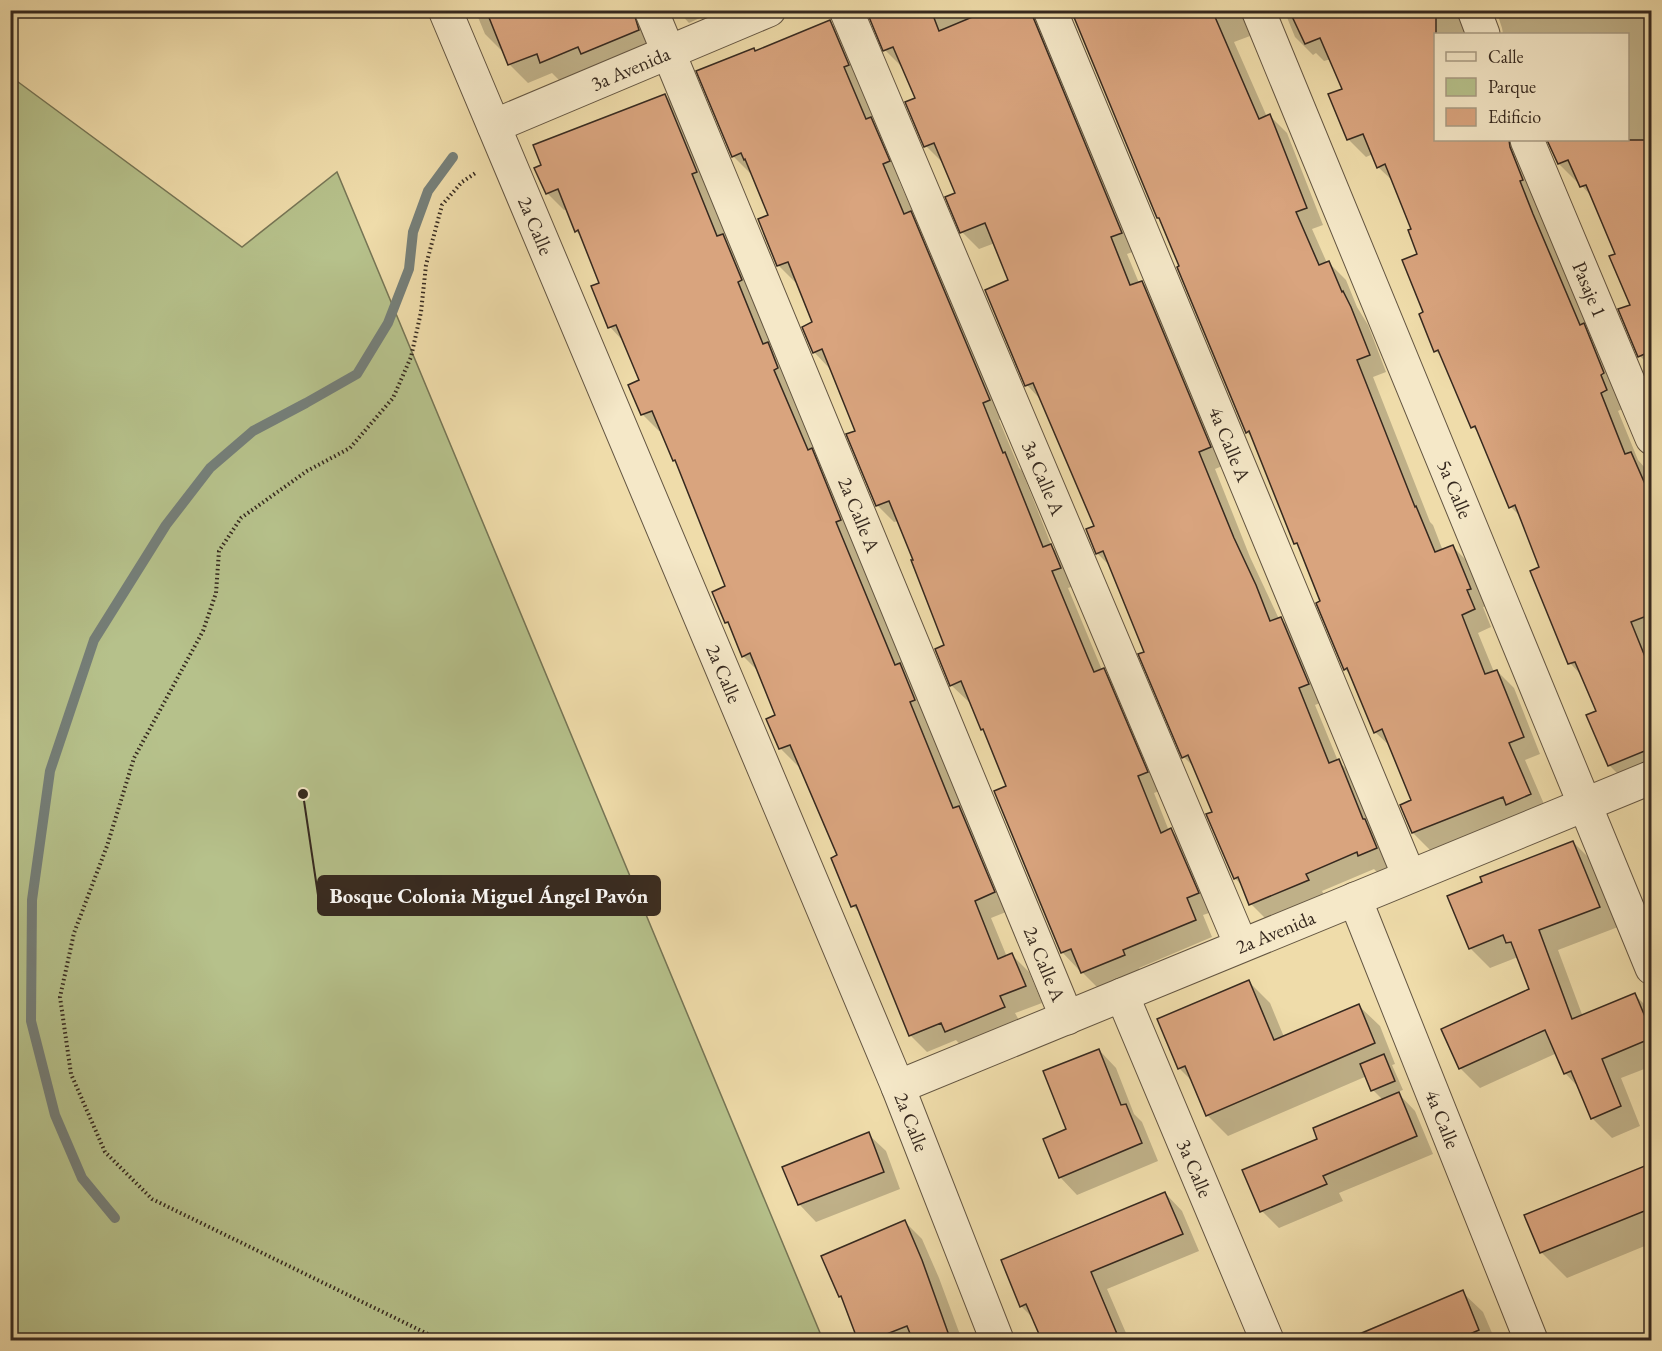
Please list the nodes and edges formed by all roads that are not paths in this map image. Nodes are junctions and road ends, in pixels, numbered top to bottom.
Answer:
1 (445, 10) edge
2 (651, 10) edge
3 (769, 10) edge
4 (846, 10) edge
5 (1050, 10) edge
6 (1258, 10) edge
7 (1473, 10) edge
8 (1484, 33) edge
9 (669, 52) junction
10 (500, 139) junction
11 (1527, 141) edge
12 (1652, 438) edge
13 (1652, 777) edge
14 (1584, 804) junction
15 (1409, 876) junction
16 (1355, 899) junction
17 (1241, 945) junction
18 (1652, 968) edge
19 (1122, 994) junction
20 (1067, 1018) junction
21 (898, 1087) junction
22 (997, 1341) edge
23 (1267, 1341) edge
24 (1531, 1341) edge

1 - 10 street, 2a Calle
2 - 9 street, 2a Calle A
3 - 9 street, 3a Avenida
4 - 17 street, 3a Calle A
5 - 15 street, 4a Calle A
6 - 14 street, 5a Calle
7 - 8 street
9 - 10 street, 3a Avenida
9 - 20 street, 2a Calle A
10 - 21 street, 2a Calle
11 - 12 street, Pasaje 1
13 - 14 street, 2a Avenida
14 - 15 street, 2a Avenida
14 - 18 street, 5a Calle
15 - 16 street, 2a Avenida
16 - 17 street, 2a Avenida
16 - 24 street, 4a Calle
17 - 19 street, 2a Avenida
19 - 20 street, 2a Avenida
19 - 23 street, 3a Calle
20 - 21 street, 2a Avenida
21 - 22 street, 2a Calle

